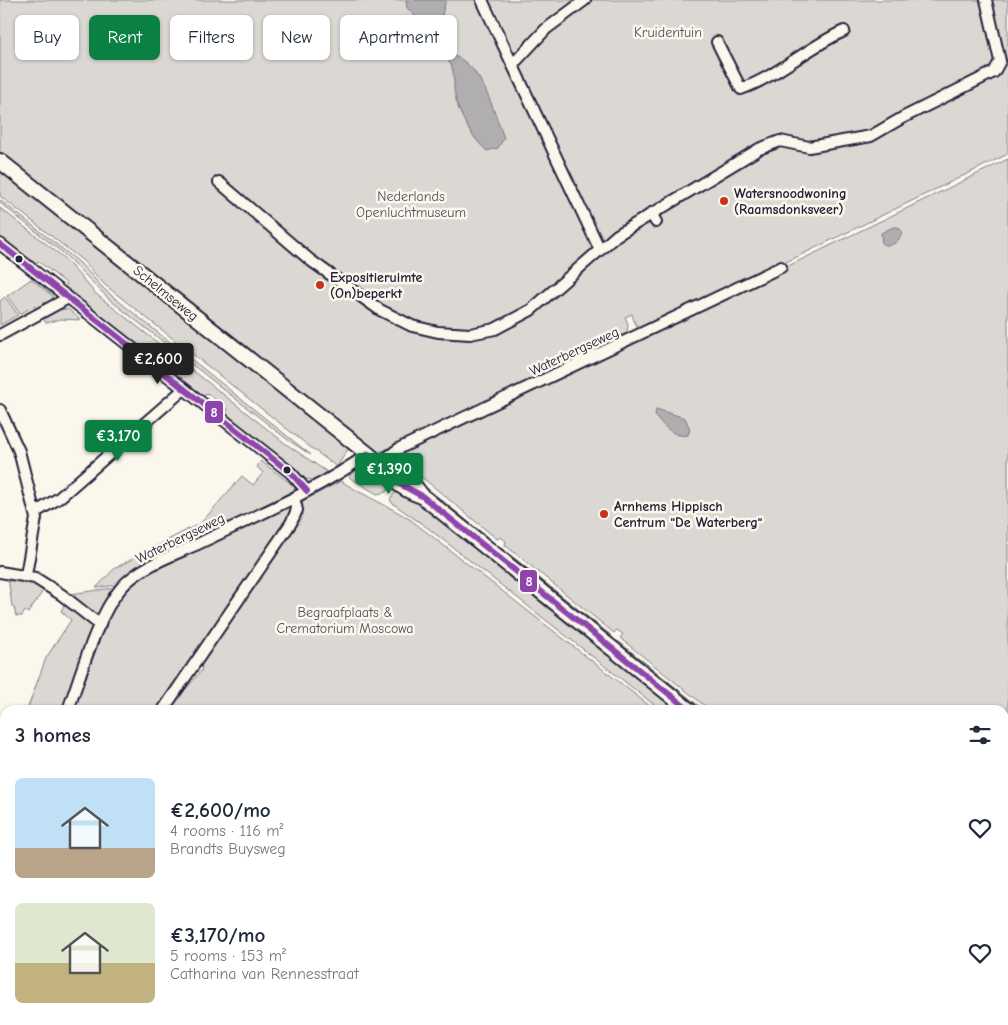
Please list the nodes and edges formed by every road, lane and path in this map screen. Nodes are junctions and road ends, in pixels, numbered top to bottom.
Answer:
1 (482, 0) edge
2 (585, 0) edge
3 (986, 0) edge
4 (844, 31) dead end
5 (717, 42) dead end
6 (512, 62) junction
7 (0, 161) edge
8 (219, 182) dead end
9 (0, 244) edge
10 (600, 250) junction
11 (781, 267) dead end
12 (68, 298) junction
13 (0, 335) edge
14 (184, 389) junction
15 (0, 410) edge
16 (368, 454) junction
17 (379, 463) junction
18 (307, 491) junction
19 (294, 498) junction
20 (36, 512) junction
21 (0, 572) edge
22 (26, 575) junction
23 (100, 625) junction
24 (70, 705) edge
25 (166, 705) edge
26 (683, 705) edge

1 - 6 street
2 - 6 street
3 - 10 street
4 - 5 street
6 - 10 street
7 - 16 main road, Schelmseweg
8 - 10 street
9 - 12 street
11 - 17 street, Waterbergseweg
12 - 13 street
12 - 14 street
14 - 18 street
14 - 20 street
15 - 20 street
16 - 17 main road, Schelmseweg
16 - 18 street, Waterbergseweg
17 - 26 main road, Schelmseweg
18 - 19 street, Waterbergseweg
19 - 23 street, Waterbergseweg
19 - 25 street
20 - 22 street
21 - 22 street
22 - 23 street
23 - 24 street, Waterbergseweg

